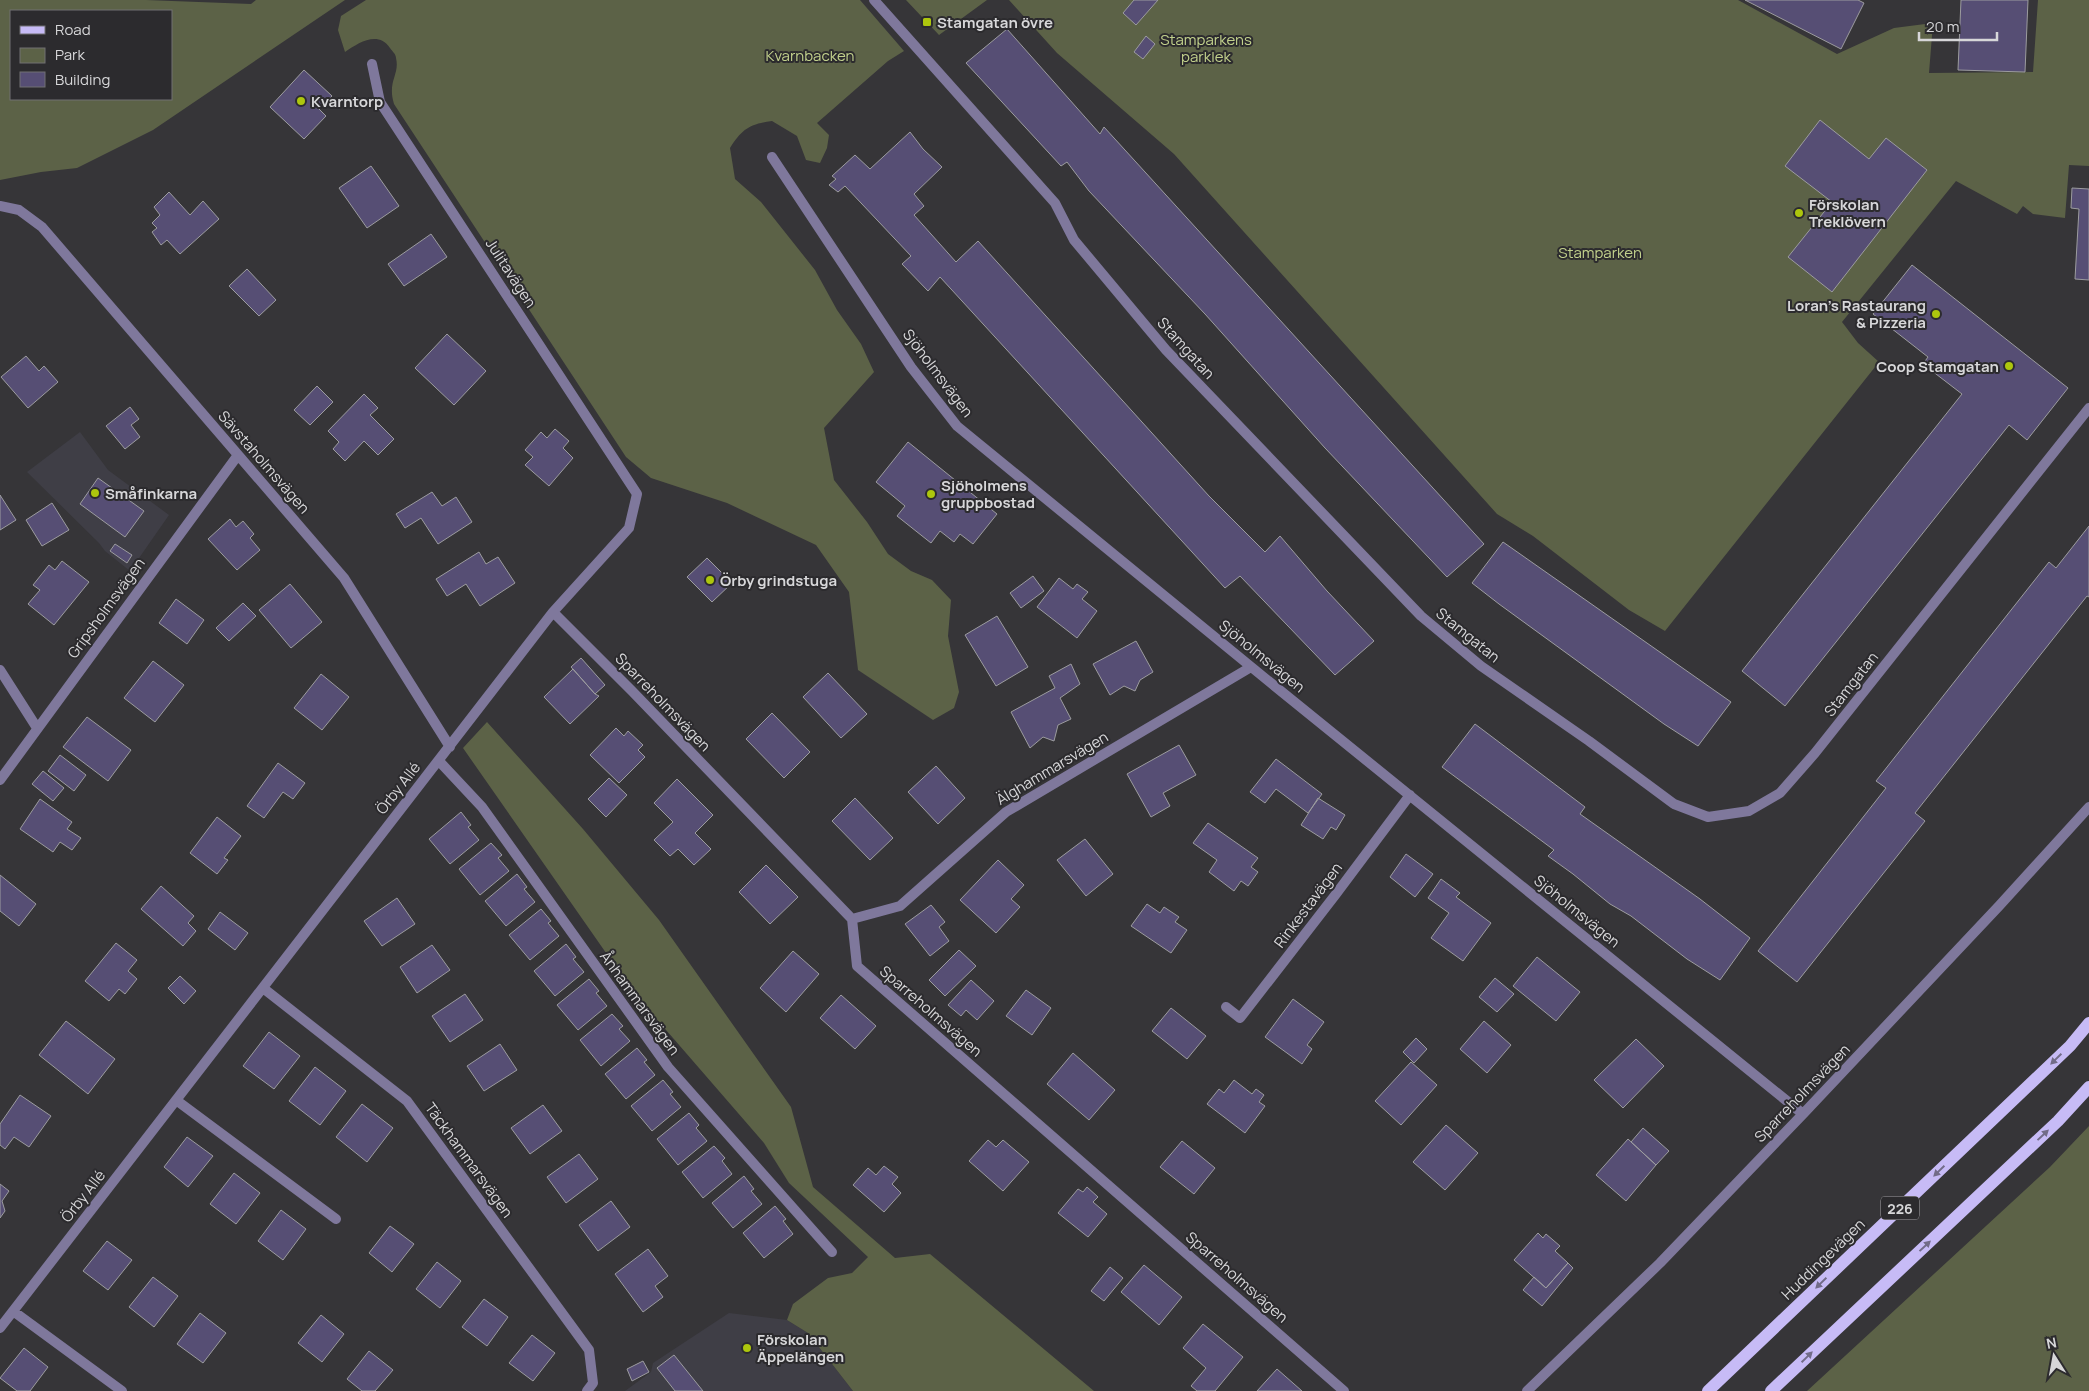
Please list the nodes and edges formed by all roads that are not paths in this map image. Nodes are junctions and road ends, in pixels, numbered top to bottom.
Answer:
1 (874, 0) edge
2 (372, 64) dead end
3 (772, 157) dead end
4 (0, 206) edge
5 (2089, 408) edge
6 (238, 455) junction
7 (637, 494) joint
8 (553, 612) junction
9 (1251, 667) junction
10 (0, 670) edge
11 (37, 728) junction
12 (450, 747) junction
13 (439, 761) junction
14 (0, 780) edge
15 (1410, 795) junction
16 (2089, 807) edge
17 (852, 919) junction
18 (263, 988) junction
19 (1226, 1008) dead end
20 (2089, 1023) edge
21 (2089, 1087) edge
22 (176, 1100) junction
23 (1803, 1114) junction
24 (336, 1219) dead end
25 (832, 1252) dead end
26 (13, 1311) junction
27 (0, 1328) edge
28 (122, 1391) edge
29 (587, 1391) edge
30 (1344, 1391) edge
31 (1527, 1391) edge
32 (1708, 1391) edge
33 (1771, 1391) edge

1 - 5 street, Stamgatan
2 - 7 street, Julitavägen
3 - 9 street, Sjöholmsvägen
4 - 6 street, Sävstaholmsvägen
6 - 11 street, Gripsholmsvägen
6 - 12 street, Sävstaholmsvägen
7 - 8 street, Örby Allé
8 - 12 street, Örby Allé
8 - 17 street, Sparreholmsvägen
9 - 15 street, Sjöholmsvägen
9 - 17 street, Älghammarsvägen
10 - 11 street
11 - 14 street, Gripsholmsvägen
12 - 13 street, Örby Allé
13 - 18 street, Örby Allé
13 - 25 street, Ånhammarsvägen
15 - 19 street, Rinkestavägen
15 - 23 street, Sjöholmsvägen
16 - 23 street, Sparreholmsvägen
17 - 30 street, Sparreholmsvägen
18 - 22 street, Örby Allé
18 - 29 street, Täckhammarsvägen
20 -> 32 main road, Huddingevägen / 226
33 -> 21 main road
22 - 24 street
22 - 26 street, Örby Allé
23 - 31 street, Sparreholmsvägen
26 - 27 street, Örby Allé
26 - 28 street

